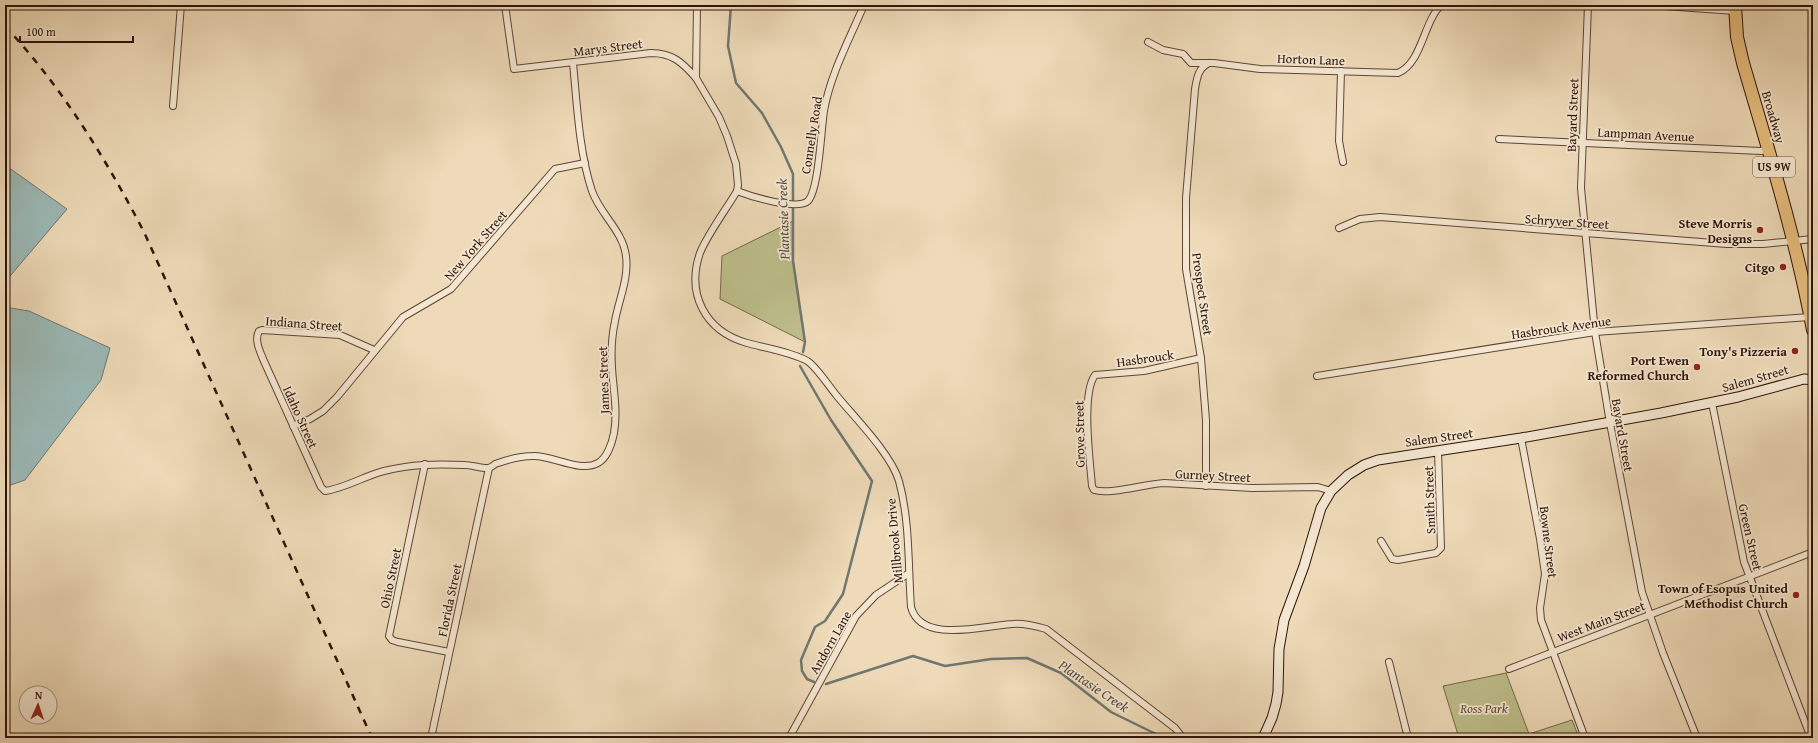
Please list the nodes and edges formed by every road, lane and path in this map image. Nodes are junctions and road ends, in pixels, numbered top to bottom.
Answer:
1 (181, 5) edge
2 (505, 5) edge
3 (697, 5) edge
4 (864, 5) edge
5 (1440, 5) edge
6 (1588, 5) edge
7 (1650, 5) edge
8 (1735, 8) edge
9 (1148, 42) dead end
10 (573, 63) junction
11 (1209, 63) junction
12 (1341, 71) junction
13 (696, 78) junction
14 (173, 106) dead end
15 (1499, 139) dead end
16 (1582, 142) junction
17 (1768, 149) junction
18 (1343, 162) dead end
19 (585, 163) junction
20 (737, 191) junction
21 (1339, 228) dead end
22 (1585, 233) junction
23 (1813, 239) edge
24 (1794, 241) junction
25 (1810, 317) junction
26 (1813, 329) edge
27 (1595, 332) junction
28 (257, 336) joint
29 (374, 350) junction
30 (1201, 358) junction
31 (1317, 376) dead end
32 (1093, 378) joint
33 (1813, 380) edge
34 (1712, 403) junction
35 (1610, 423) junction
36 (293, 426) junction
37 (1521, 438) junction
38 (1438, 450) junction
39 (425, 464) junction
40 (489, 468) junction
41 (1206, 486) junction
42 (340, 488) joint
43 (1094, 490) joint
44 (1331, 491) junction
45 (1381, 541) dead end
46 (1813, 552) edge
47 (908, 573) junction
48 (1748, 576) junction
49 (1649, 614) junction
50 (449, 652) junction
51 (1552, 652) junction
52 (1389, 662) dead end
53 (1509, 669) dead end
54 (431, 738) edge
55 (789, 738) edge
56 (1184, 738) edge
57 (1263, 738) edge
58 (1408, 738) edge
59 (1585, 738) edge
60 (1697, 738) edge
61 (1811, 738) edge

1 - 14 street
2 - 10 street, Marys Street
3 - 13 street
4 - 20 street, Connelly Road
5 - 12 street, Horton Lane
6 - 16 street, Bayard Street
7 - 8 street
8 - 17 highway, Broadway / US 9W
9 - 11 street, Horton Lane
10 - 13 street, Marys Street
10 - 19 street, James Street
11 - 12 street, Horton Lane
11 - 30 street, Prospect Street
12 - 18 street
13 - 20 street, Marys Street
15 - 16 street, Lampman Avenue
16 - 17 street, Lampman Avenue
16 - 22 street, Bayard Street
17 - 24 highway, Broadway / US 9W
19 - 29 street, New York Street
19 - 40 street, James Street
20 - 47 street, Millbrook Drive
21 - 22 street, Schryver Street
22 - 24 street, Schryver Street
22 - 27 street, Bayard Street
23 - 24 street, Schryver Street
24 - 25 highway, Broadway / US 9W
25 - 26 highway, Broadway / US 9W
25 - 27 street, Hasbrouck Avenue
27 - 31 street, Hasbrouck Avenue
27 - 35 street, Bayard Street
28 - 29 street, Indiana Street
28 - 36 street, Idaho Street
29 - 36 street, New York Street
30 - 32 street, Hasbrouck
30 - 41 street, Prospect Street
32 - 43 street, Grove Street
33 - 34 street, Salem Street
34 - 35 street, Salem Street
34 - 48 street, Green Street
35 - 37 street, Salem Street
35 - 49 street, Bayard Street
36 - 42 street, Idaho Street
37 - 38 street, Salem Street
37 - 51 street, Bowne Street
38 - 44 street, Salem Street
38 - 45 street, Smith Street
39 - 40 street, James Street
39 - 42 street, James Street
39 - 50 street, Ohio Street
40 - 50 street, Florida Street
41 - 43 street, Gurney Street
41 - 44 street, Gurney Street
44 - 57 street, Salem Street
46 - 48 street, West Main Street
47 - 55 street, Andorn Lane
47 - 56 street, Millbrook Drive
48 - 49 street, West Main Street
48 - 61 street, Green Street
49 - 51 street, West Main Street
49 - 60 street, Bayard Street
50 - 54 street, Florida Street
51 - 53 street, West Main Street
51 - 59 street, Bowne Street
52 - 58 street

